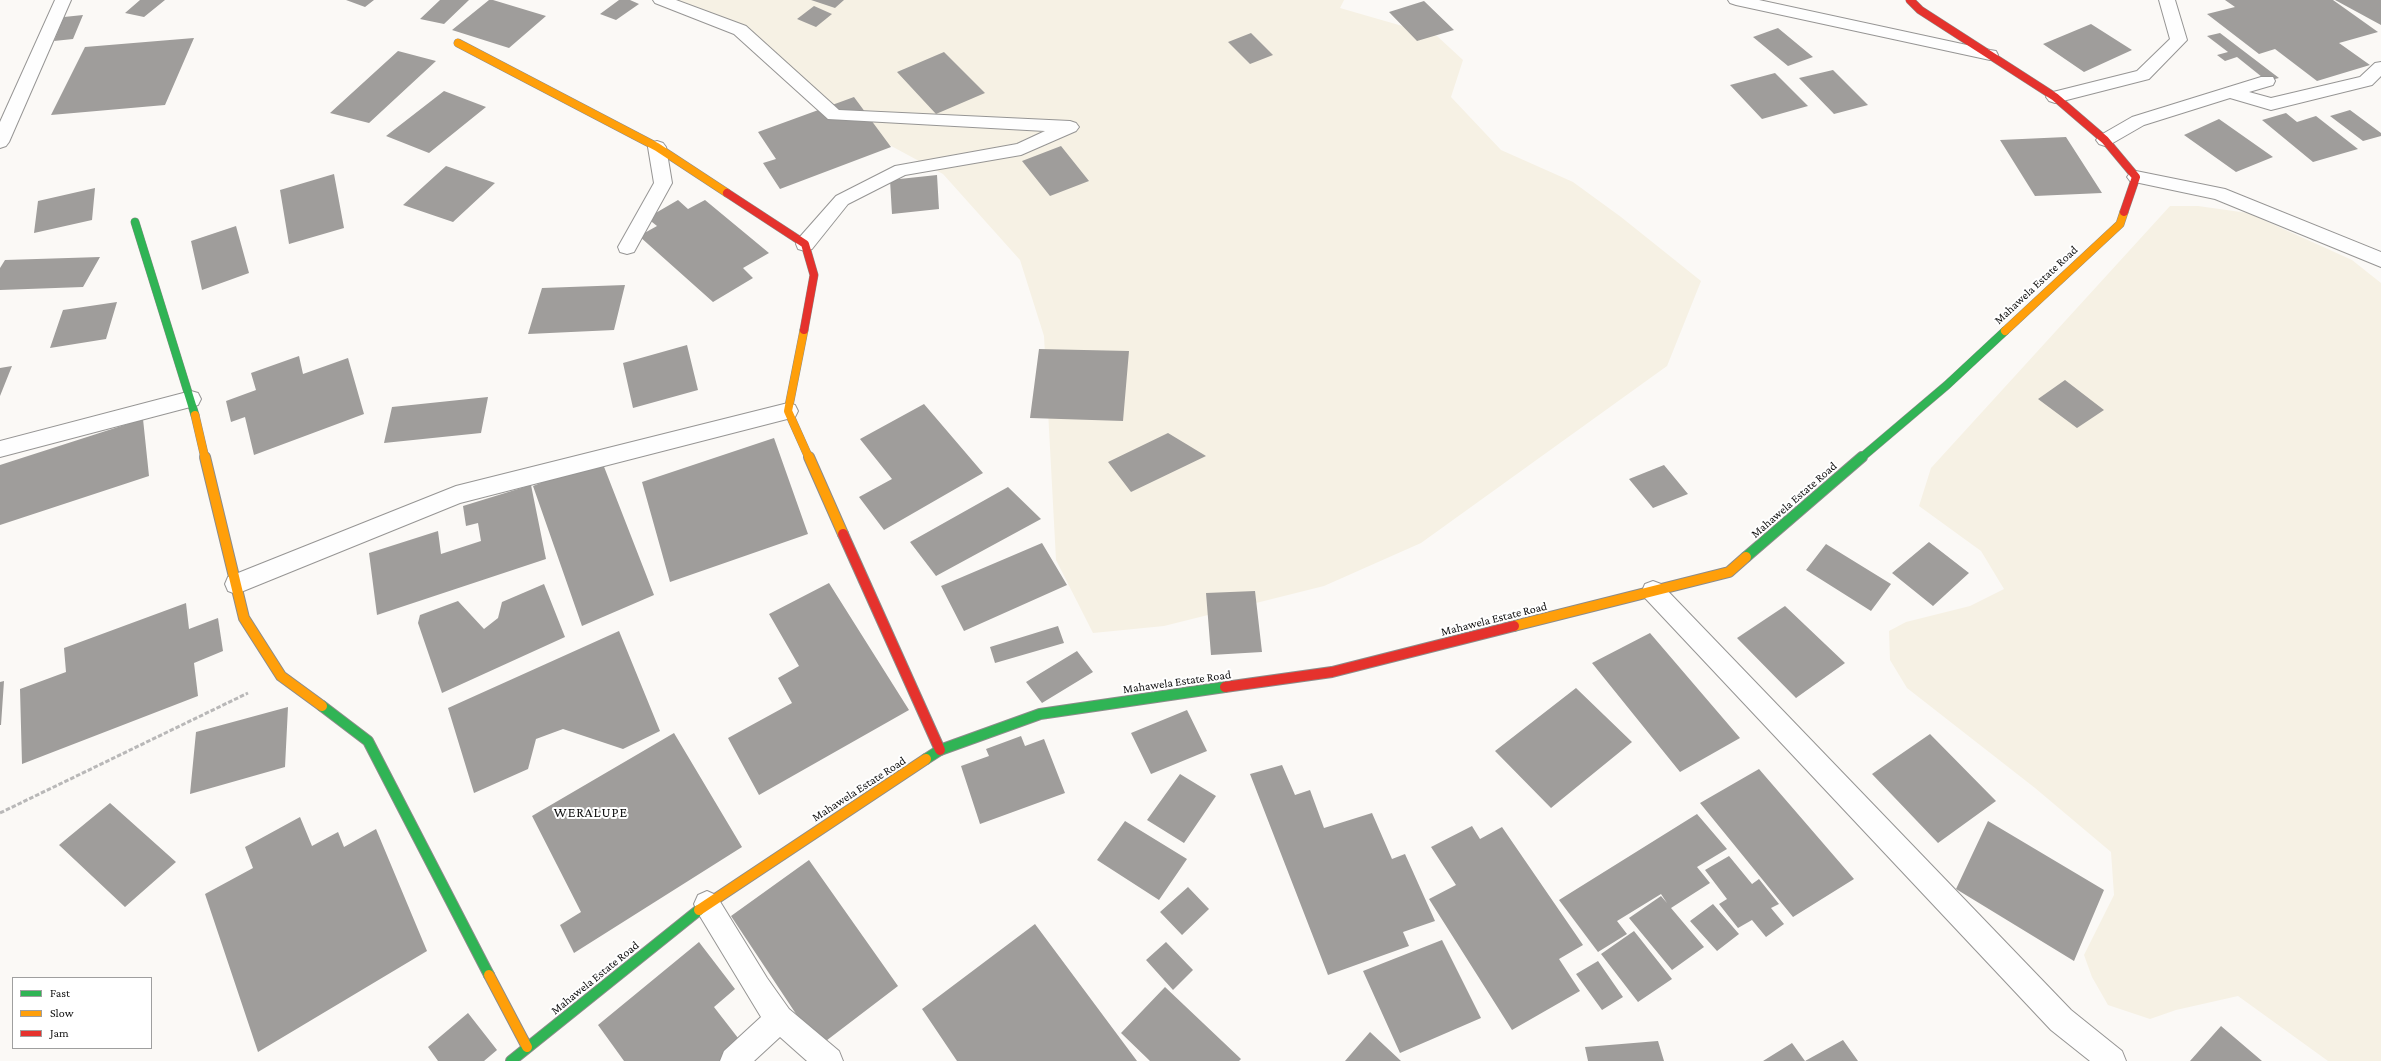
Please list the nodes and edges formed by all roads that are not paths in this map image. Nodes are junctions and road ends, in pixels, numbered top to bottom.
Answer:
1 (63, 0) edge
2 (661, 0) edge
3 (1736, 0) edge
4 (1910, 0) edge
5 (2167, 0) edge
6 (458, 43) dead end
7 (1990, 55) junction
8 (2381, 67) edge
9 (2267, 81) dead end
10 (2232, 93) junction
11 (2055, 97) junction
12 (2105, 140) junction
13 (0, 142) edge
14 (657, 147) junction
15 (2136, 177) junction
16 (135, 222) dead end
17 (805, 244) junction
18 (627, 247) dead end
19 (2381, 260) edge
20 (191, 398) junction
21 (788, 411) junction
22 (0, 449) edge
23 (236, 584) junction
24 (1653, 591) junction
25 (940, 750) junction
26 (707, 904) junction
27 (779, 1019) junction
28 (527, 1048) junction
29 (511, 1061) edge
30 (734, 1061) edge
31 (829, 1061) edge
32 (2112, 1061) edge

1 - 13 street
2 - 17 street
3 - 7 street
4 - 7 street
5 - 11 street
6 - 14 street
7 - 11 street
8 - 10 street
9 - 10 street
10 - 12 street
11 - 12 street
12 - 15 street
14 - 17 street
14 - 18 street
15 - 19 street
15 - 24 street, Mahawela Estate Road
16 - 20 street
17 - 21 street
20 - 22 street
20 - 23 street
21 - 23 street
21 - 25 street
23 - 28 street
24 - 25 street, Mahawela Estate Road
24 - 32 street
25 - 26 street, Mahawela Estate Road
26 - 27 street
26 - 28 street, Mahawela Estate Road
27 - 30 street
27 - 31 street
28 - 29 street, Mahawela Estate Road

